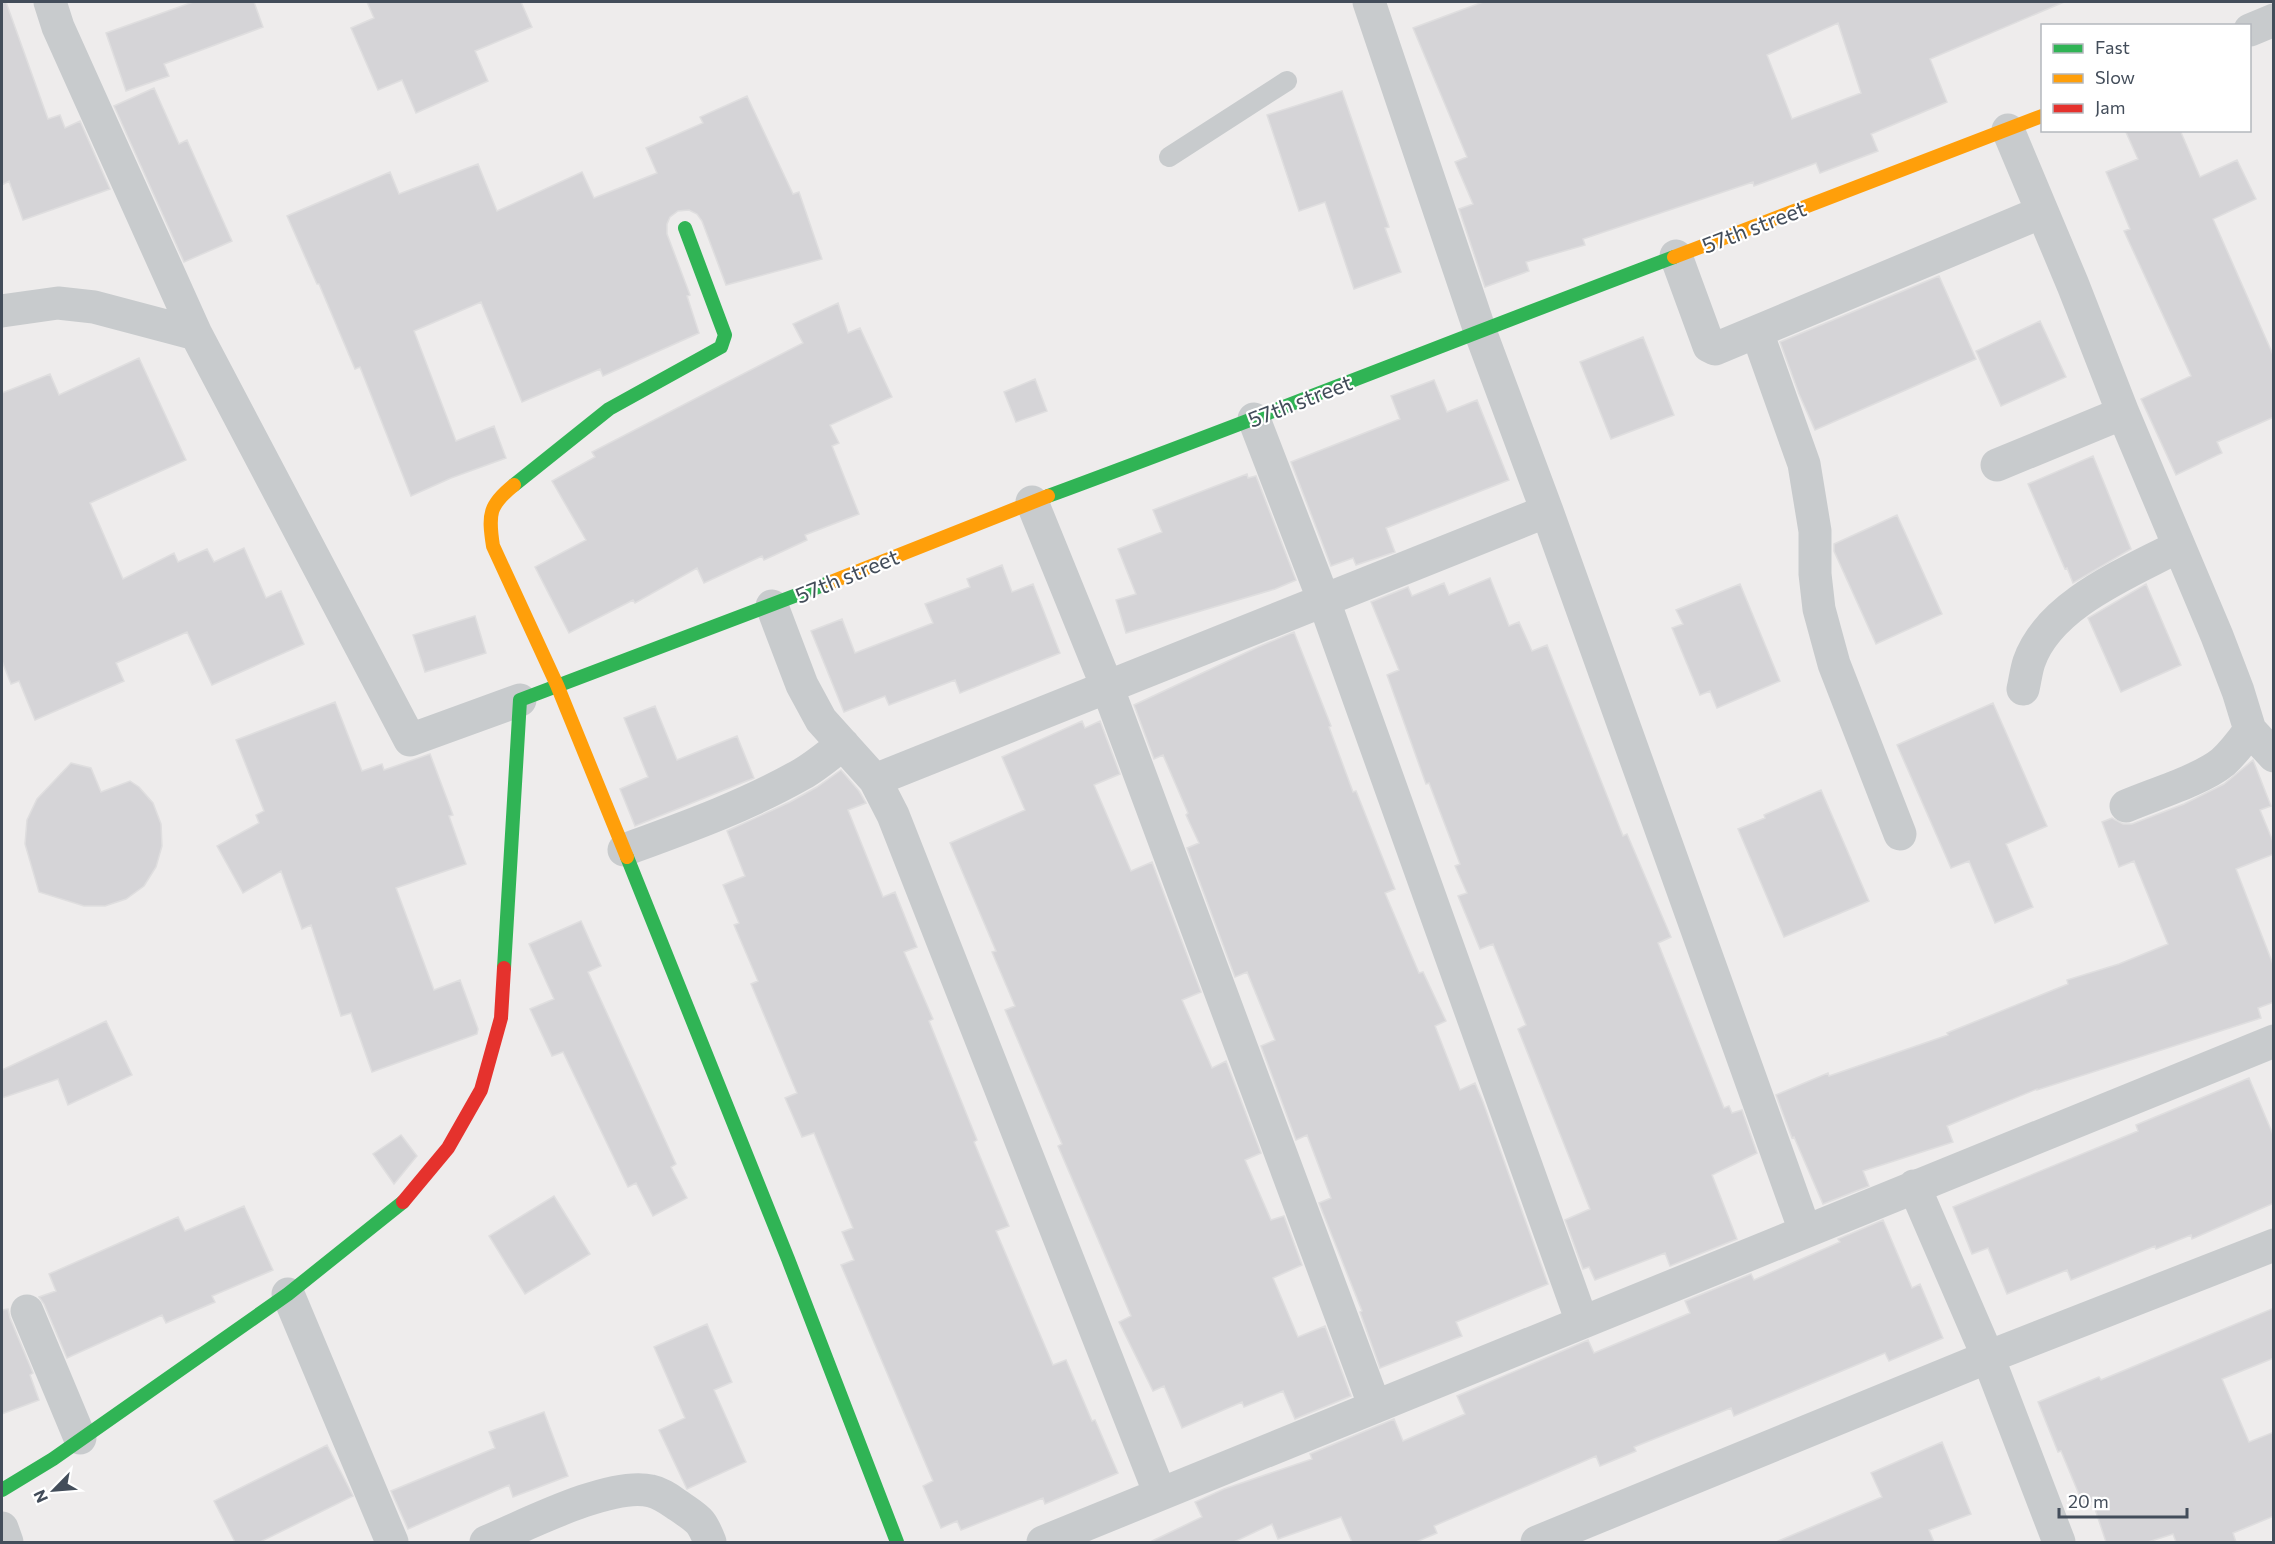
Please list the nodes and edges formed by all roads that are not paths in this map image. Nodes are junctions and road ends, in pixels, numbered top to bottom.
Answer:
1 (50, 2) edge
2 (1369, 2) edge
3 (2274, 20) edge
4 (2251, 30) edge
5 (1287, 81) dead end
6 (2041, 117) edge
7 (2008, 130) junction
8 (1169, 157) dead end
9 (2042, 212) junction
10 (685, 228) dead end
11 (1676, 256) junction
12 (2, 311) edge
13 (1480, 331) junction
14 (1757, 332) junction
15 (196, 334) junction
16 (2123, 413) junction
17 (1254, 419) junction
18 (1997, 465) dead end
19 (1032, 502) junction
20 (1547, 511) junction
21 (2179, 546) junction
22 (1324, 601) junction
23 (772, 606) junction
24 (557, 685) junction
25 (1108, 688) junction
26 (2023, 689) dead end
27 (520, 700) junction
28 (2250, 730) junction
29 (843, 744) junction
30 (2274, 756) edge
31 (875, 780) junction
32 (2126, 806) dead end
33 (1900, 834) dead end
34 (624, 850) junction
35 (2274, 1041) edge
36 (1914, 1186) junction
37 (1805, 1231) junction
38 (2274, 1245) edge
39 (288, 1294) junction
40 (27, 1311) dead end
41 (1582, 1322) junction
42 (1988, 1357) junction
43 (1375, 1407) junction
44 (80, 1438) junction
45 (2, 1490) edge
46 (1160, 1494) junction
47 (2, 1528) edge
48 (7, 1542) edge
49 (392, 1542) edge
50 (486, 1542) edge
51 (710, 1542) edge
52 (897, 1542) edge
53 (1043, 1542) edge
54 (1537, 1542) edge
55 (2059, 1542) edge

1 - 15 street
2 - 13 street
3 - 4 street
5 - 8 lane
6 - 7 street, 57th street
7 - 9 street
7 - 11 street, 57th street
9 - 14 street
9 - 16 street
10 - 24 street
11 - 13 street, 57th street
11 - 14 street
12 - 15 street
13 - 17 street, 57th street
13 - 20 street
14 - 33 street
15 - 27 street
16 - 18 street
16 - 21 street
17 - 19 street, 57th street
17 - 22 street
19 - 23 street, 57th street
19 - 25 street
20 - 22 street
20 - 37 street
21 - 26 street
21 - 28 street
22 - 25 street
22 - 41 street
23 - 24 street, 57th street
23 - 29 street
24 - 27 street, 57th street
24 - 34 street
25 - 31 street
25 - 43 street
27 - 39 street
28 - 30 street
28 - 32 street
29 - 31 street
29 - 34 street
31 - 46 street
34 - 52 street
35 - 36 street
36 - 37 street
36 - 42 street
37 - 41 street
38 - 42 street
39 - 44 street
39 - 49 street
40 - 44 street
41 - 43 street
42 - 54 street
42 - 55 street
43 - 46 street
44 - 45 street
46 - 53 street
47 - 48 street
50 - 51 street

